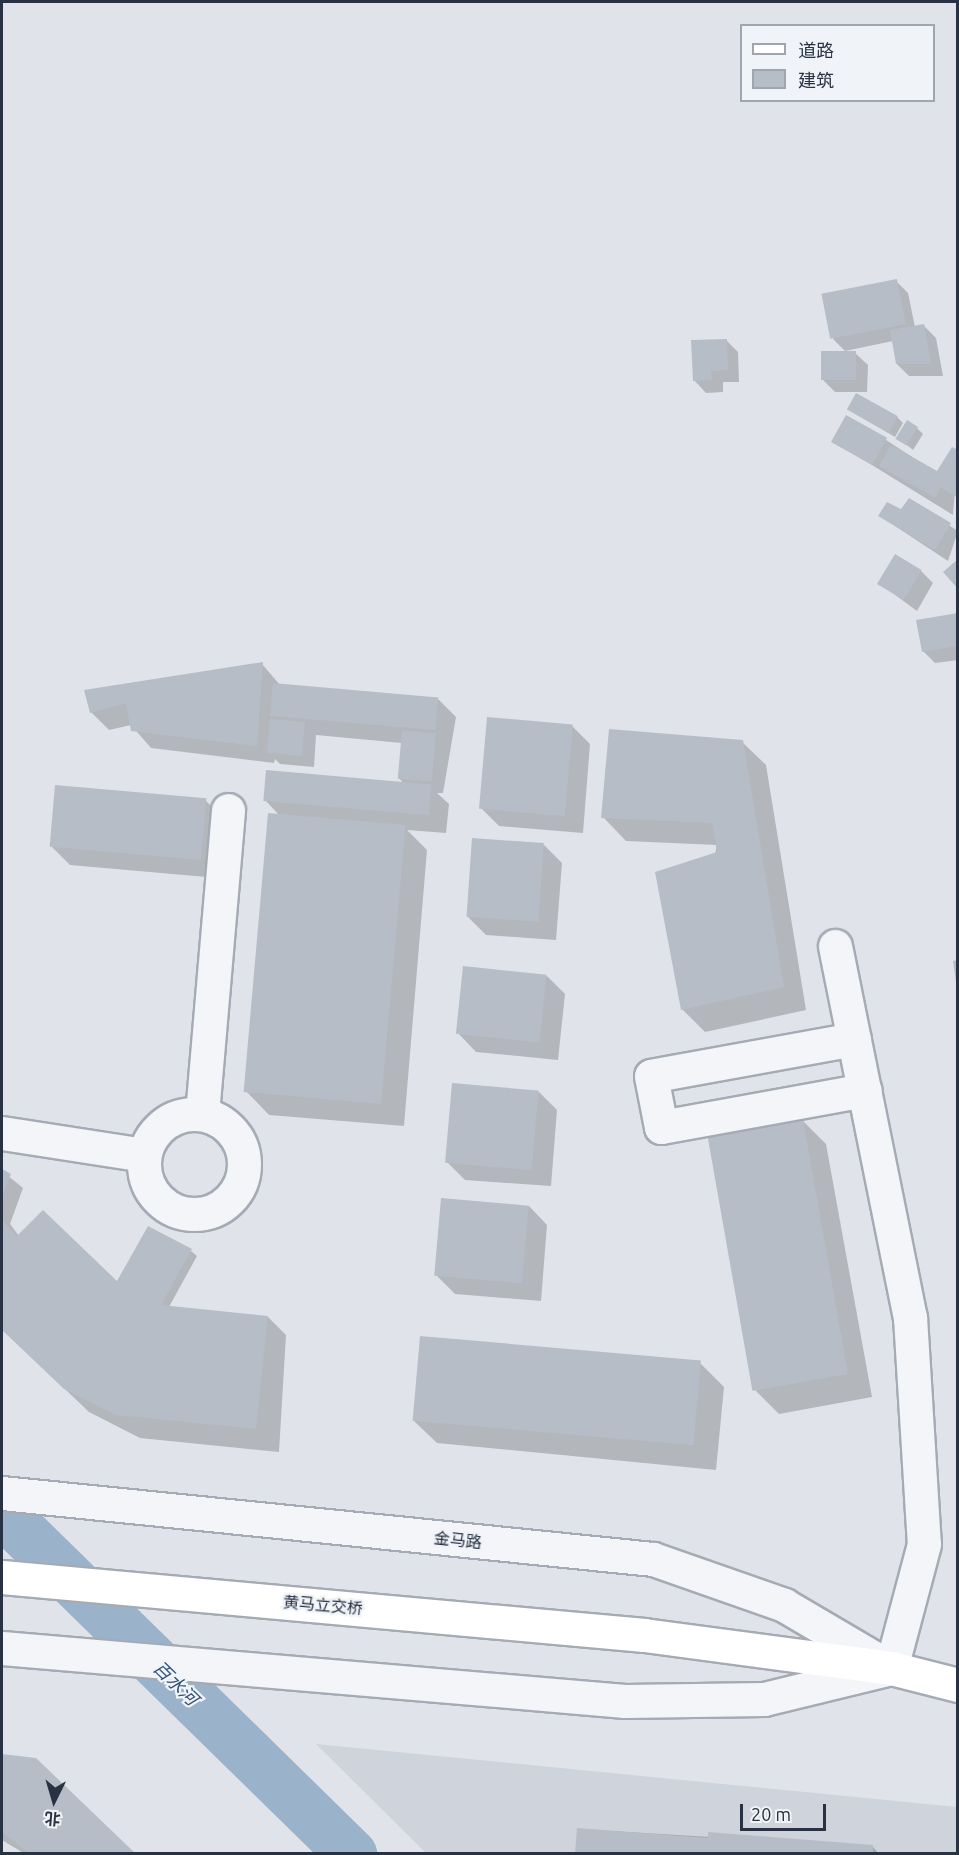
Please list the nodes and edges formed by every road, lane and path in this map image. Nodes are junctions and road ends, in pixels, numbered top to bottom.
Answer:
1 (228, 810) dead end
2 (835, 946) dead end
3 (854, 1039) junction
4 (865, 1090) junction
5 (202, 1114) junction
6 (2, 1133) edge
7 (144, 1155) junction
8 (13, 1495) edge
9 (2, 1577) edge
10 (644, 1635) joint
11 (2, 1648) edge
12 (891, 1668) junction
13 (957, 1684) edge

1 - 5 street
2 - 3 street
3 - 4 street
3 - 4 street
4 - 12 street
5 - 7 street
5 - 7 street
6 - 7 street
8 - 12 street, 金马路
9 - 10 main road, 黄马立交桥
10 - 12 main road, 金马路
11 - 12 street, 金马路
12 - 13 main road, 金马路

